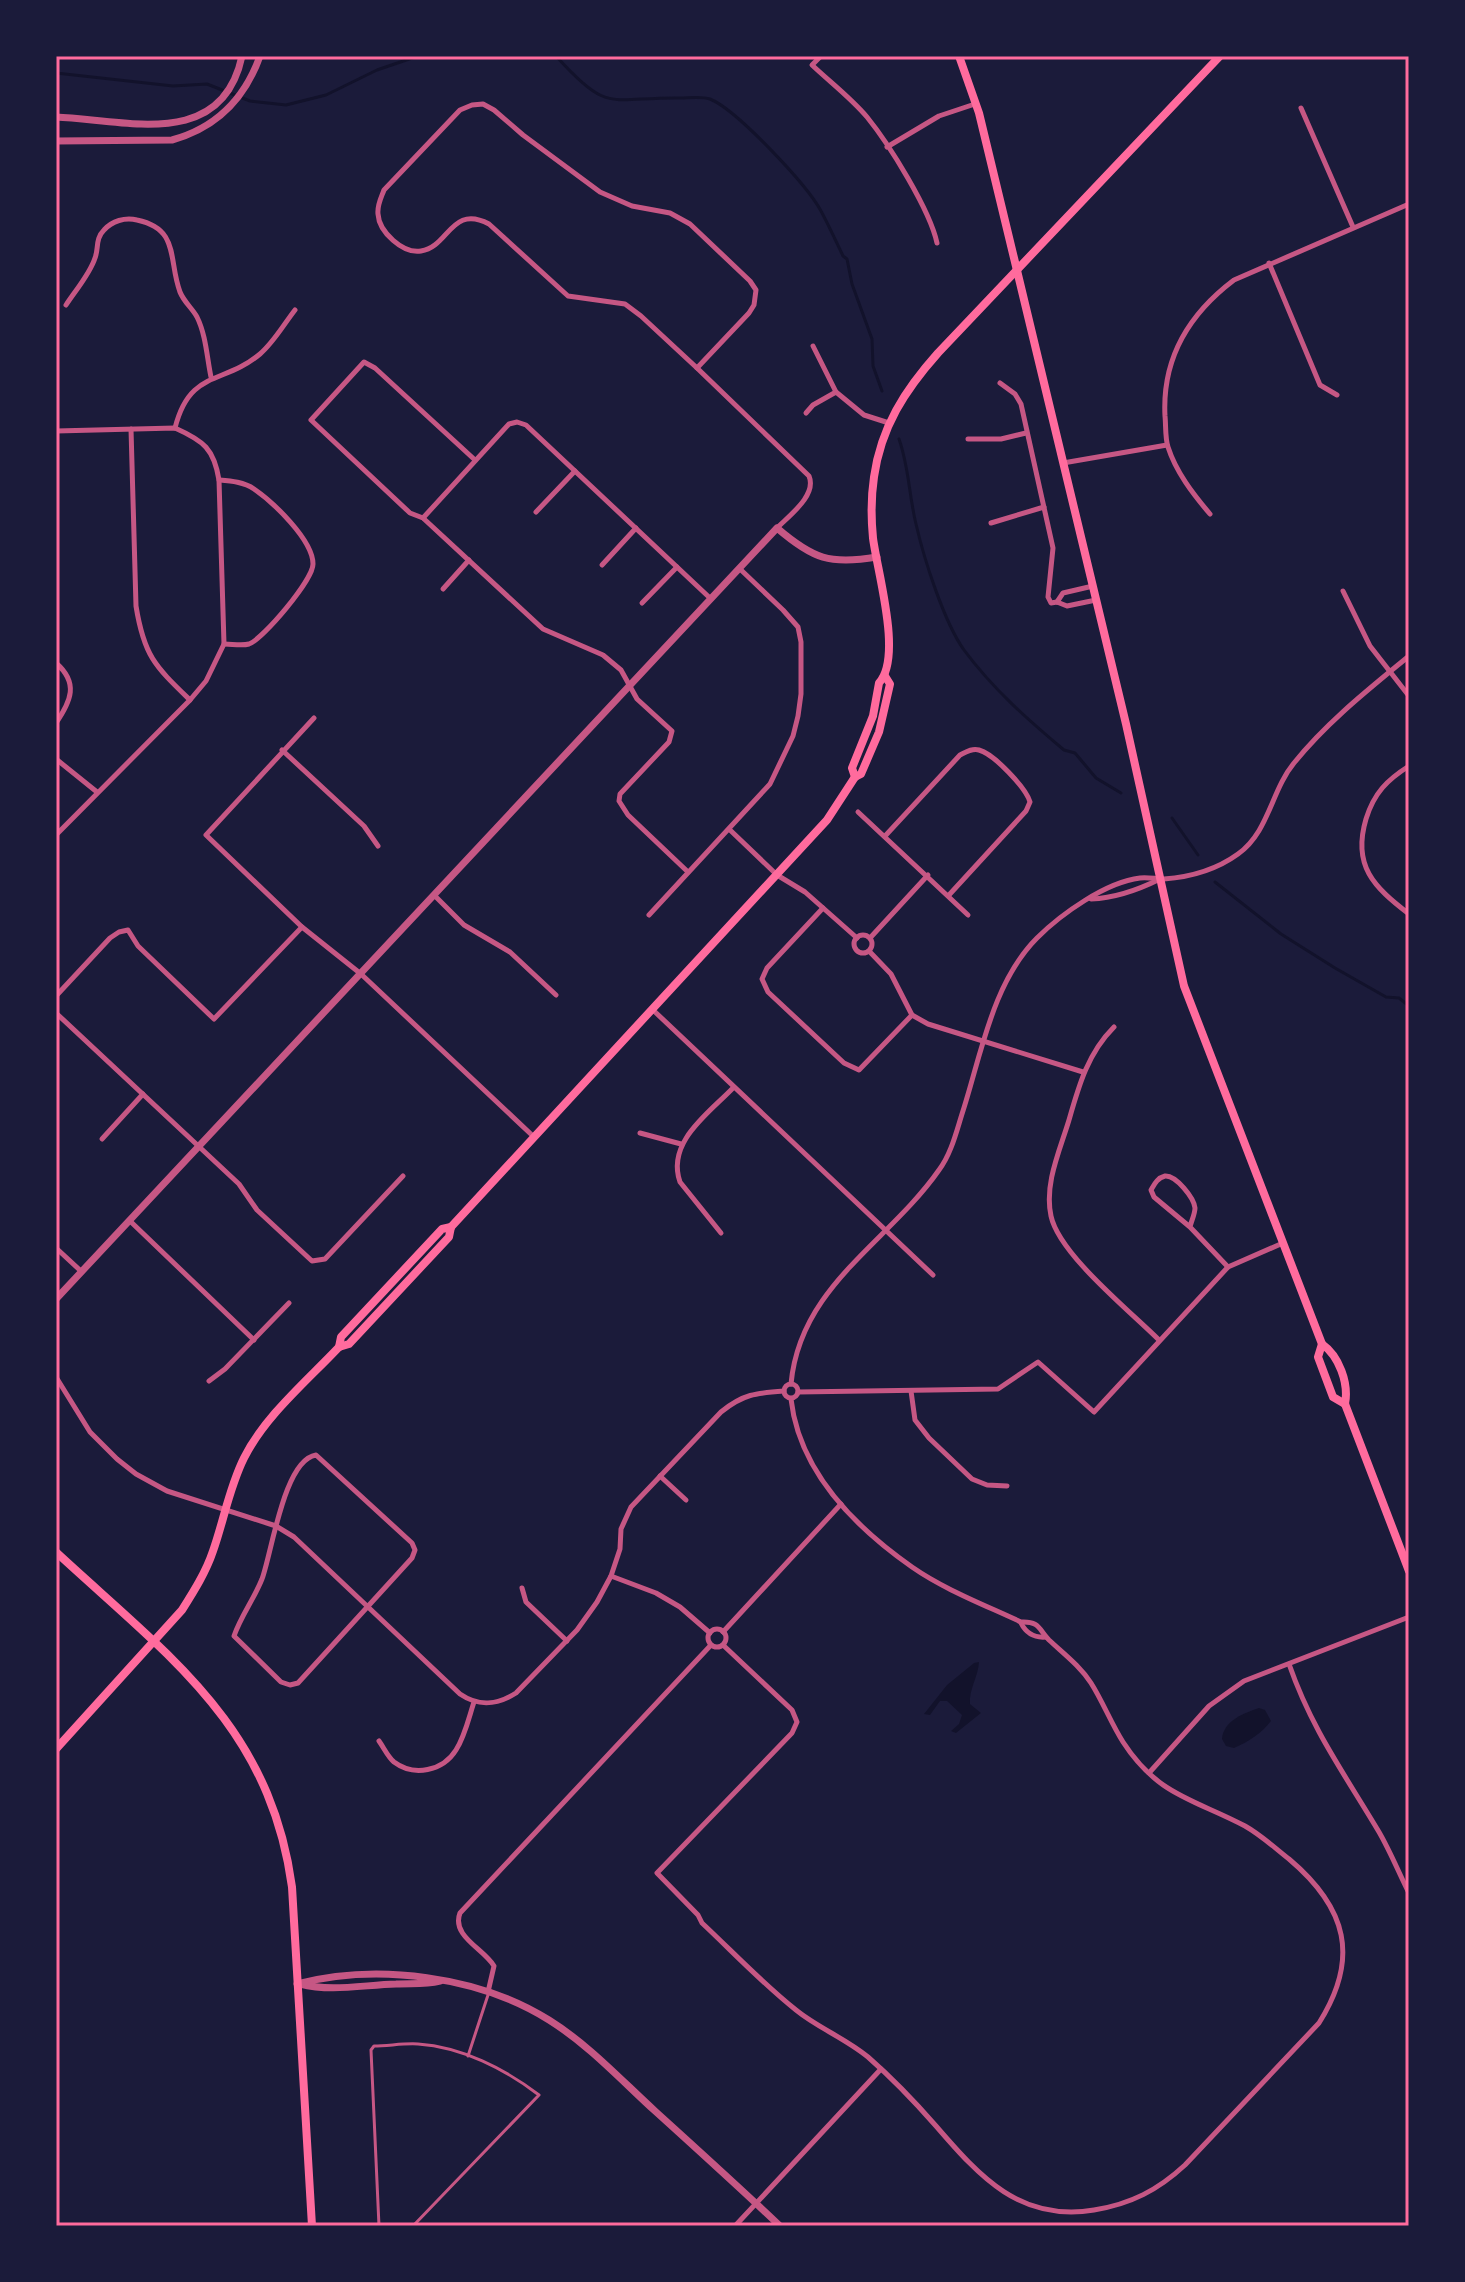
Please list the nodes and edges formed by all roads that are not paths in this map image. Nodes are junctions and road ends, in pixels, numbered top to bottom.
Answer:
1 (242, 56) edge
2 (260, 56) edge
3 (821, 56) edge
4 (959, 56) edge
5 (1220, 56) edge
6 (976, 103) junction
7 (1301, 108) dead end
8 (56, 117) edge
9 (56, 141) edge
10 (887, 147) junction
11 (1409, 204) edge
12 (1353, 227) junction
13 (937, 243) dead end
14 (1269, 263) junction
15 (1017, 270) junction
16 (66, 305) dead end
17 (295, 310) dead end
18 (813, 346) dead end
19 (697, 368) junction
20 (211, 377) junction
21 (1000, 383) dead end
22 (836, 392) junction
23 (1337, 395) dead end
24 (806, 413) dead end
25 (889, 423) junction
26 (175, 428) junction
27 (131, 429) junction
28 (56, 431) edge
29 (1026, 432) junction
30 (968, 439) dead end
31 (1167, 445) junction
32 (475, 460) junction
33 (1063, 463) junction
34 (575, 471) junction
35 (219, 480) junction
36 (1044, 507) junction
37 (536, 512) dead end
38 (1210, 514) dead end
39 (423, 518) junction
40 (991, 523) dead end
41 (636, 528) junction
42 (777, 528) junction
43 (877, 557) junction
44 (469, 560) junction
45 (602, 565) dead end
46 (677, 567) junction
47 (740, 569) junction
48 (1093, 586) junction
49 (443, 589) dead end
50 (1343, 591) dead end
51 (711, 599) junction
52 (1096, 600) junction
53 (1057, 602) junction
54 (642, 603) dead end
55 (224, 644) junction
56 (1409, 656) edge
57 (56, 663) edge
58 (1390, 671) junction
59 (629, 686) junction
60 (1409, 696) edge
61 (190, 700) junction
62 (314, 718) dead end
63 (56, 723) edge
64 (282, 750) junction
65 (56, 759) edge
66 (1409, 766) edge
67 (97, 792) junction
68 (858, 812) dead end
69 (729, 829) junction
70 (56, 835) edge
71 (886, 835) junction
72 (378, 846) dead end
73 (688, 872) junction
74 (777, 875) junction
75 (928, 875) junction
76 (1161, 879) junction
77 (949, 895) junction
78 (435, 896) junction
79 (1091, 899) junction
80 (823, 908) junction
81 (1409, 914) edge
82 (649, 915) dead end
83 (968, 915) dead end
84 (302, 927) junction
85 (857, 938) junction
86 (870, 938) junction
87 (869, 951) junction
88 (361, 974) junction
89 (556, 995) dead end
90 (56, 996) edge
91 (652, 1009) junction
92 (56, 1013) edge
93 (912, 1015) junction
94 (1114, 1027) dead end
95 (985, 1040) junction
96 (1083, 1072) junction
97 (733, 1088) junction
98 (143, 1094) junction
99 (640, 1133) dead end
100 (534, 1137) junction
101 (102, 1139) dead end
102 (681, 1144) junction
103 (200, 1147) junction
104 (403, 1176) dead end
105 (130, 1221) junction
106 (1190, 1227) junction
107 (885, 1229) junction
108 (721, 1233) dead end
109 (1283, 1243) junction
110 (56, 1248) edge
111 (1228, 1267) junction
112 (82, 1272) junction
113 (933, 1275) dead end
114 (56, 1299) edge
115 (289, 1303) dead end
116 (254, 1340) junction
117 (1159, 1340) junction
118 (1322, 1344) junction
119 (56, 1377) edge
120 (209, 1381) dead end
121 (791, 1384) junction
122 (784, 1391) junction
123 (911, 1391) junction
124 (798, 1392) junction
125 (791, 1399) junction
126 (1345, 1404) junction
127 (660, 1476) junction
128 (1007, 1486) dead end
129 (686, 1500) dead end
130 (841, 1504) junction
131 (224, 1510) junction
132 (276, 1526) junction
133 (56, 1552) edge
134 (1409, 1571) edge
135 (611, 1576) junction
136 (522, 1588) dead end
137 (368, 1607) junction
138 (1409, 1617) edge
139 (723, 1632) junction
140 (710, 1633) junction
141 (567, 1641) junction
142 (153, 1643) junction
143 (711, 1645) junction
144 (723, 1645) junction
145 (1289, 1664) junction
146 (474, 1702) junction
147 (379, 1741) dead end
148 (56, 1749) edge
149 (1149, 1773) junction
150 (1409, 1893) edge
151 (297, 1984) junction
152 (488, 1992) junction
153 (468, 2056) junction
154 (881, 2069) junction
155 (756, 2203) junction
156 (312, 2226) edge
157 (379, 2226) edge
158 (413, 2226) edge
159 (735, 2226) edge
160 (780, 2226) edge

1 - 8 street
2 - 9 street
3 - 10 street
4 - 6 main road
5 - 15 main road
6 - 10 street
6 - 15 main road
7 - 12 street
10 - 13 street
11 - 12 street
12 - 14 street
14 - 23 street
14 - 31 street
15 - 25 main road
15 - 33 main road
16 - 20 street
17 - 20 street
18 - 22 street
19 - 19 street
19 - 42 street
20 - 26 street
21 - 29 street
22 - 24 street
22 - 25 street
25 - 43 main road
26 - 27 street
26 - 35 street
27 - 28 street
27 - 61 street
29 - 30 street
29 - 36 street
31 - 33 street
31 - 38 street
32 - 34 street
32 - 39 street
32 - 39 street
33 - 48 main road
34 - 37 street
34 - 41 street
35 - 55 street
35 - 55 street
36 - 40 street
36 - 53 street
39 - 44 street
41 - 45 street
41 - 46 street
42 - 43 street
42 - 47 street
43 - 74 main road
44 - 49 street
44 - 59 street
46 - 51 street
46 - 54 street
47 - 51 street
47 - 69 street
48 - 52 main road
48 - 53 street
50 - 58 street
51 - 59 street
52 - 53 street
52 - 76 main road
55 - 61 street
56 - 58 street
57 - 63 street
58 - 60 street
58 - 76 street
59 - 73 street
59 - 78 street
61 - 67 street
62 - 64 street
64 - 72 street
64 - 84 street
65 - 67 street
66 - 81 street
67 - 70 street
68 - 71 street
69 - 73 street
69 - 74 street
71 - 75 street
71 - 77 street
73 - 82 street
74 - 80 street
74 - 91 main road
75 - 77 street
75 - 86 street
76 - 79 street
76 - 79 street
76 - 109 main road
77 - 83 street
78 - 88 street
78 - 89 street
79 - 95 street
80 - 85 street
80 - 93 street
84 - 88 street
84 - 90 street
85 - 86 street
85 - 87 street
86 - 87 street
87 - 93 street
88 - 100 street
88 - 103 street
91 - 97 street
91 - 100 main road
92 - 98 street
93 - 95 street
94 - 96 street
95 - 96 street
95 - 107 street
96 - 117 street
97 - 102 street
97 - 107 street
98 - 101 street
98 - 103 street
99 - 102 street
100 - 131 main road
102 - 108 street
103 - 104 street
103 - 105 street
105 - 112 street
105 - 116 street
106 - 106 street
106 - 111 street
107 - 113 street
107 - 121 street
109 - 111 street
109 - 118 main road
110 - 112 street
111 - 117 street
112 - 114 street
115 - 116 street
116 - 120 street
117 - 123 street
118 - 126 main road
118 - 126 main road
119 - 131 street
121 - 122 street
121 - 124 street
122 - 125 street
122 - 127 street
123 - 124 street
123 - 128 street
124 - 125 street
125 - 130 street
126 - 134 main road
127 - 129 street
127 - 135 street
130 - 139 street
130 - 149 street
131 - 132 street
131 - 142 main road
132 - 137 street
132 - 137 street
132 - 137 street
133 - 142 main road
135 - 140 street
135 - 141 street
136 - 141 street
137 - 146 street
138 - 145 street
139 - 140 street
139 - 144 street
140 - 143 street
141 - 146 street
142 - 148 main road
142 - 151 main road
143 - 144 street
143 - 152 street
144 - 154 street
145 - 149 street
145 - 150 street
146 - 147 street
149 - 154 street
151 - 152 street
151 - 156 main road
152 - 153 lane
152 - 155 street
153 - 157 lane
153 - 158 lane
154 - 155 street
155 - 159 street
155 - 160 street

